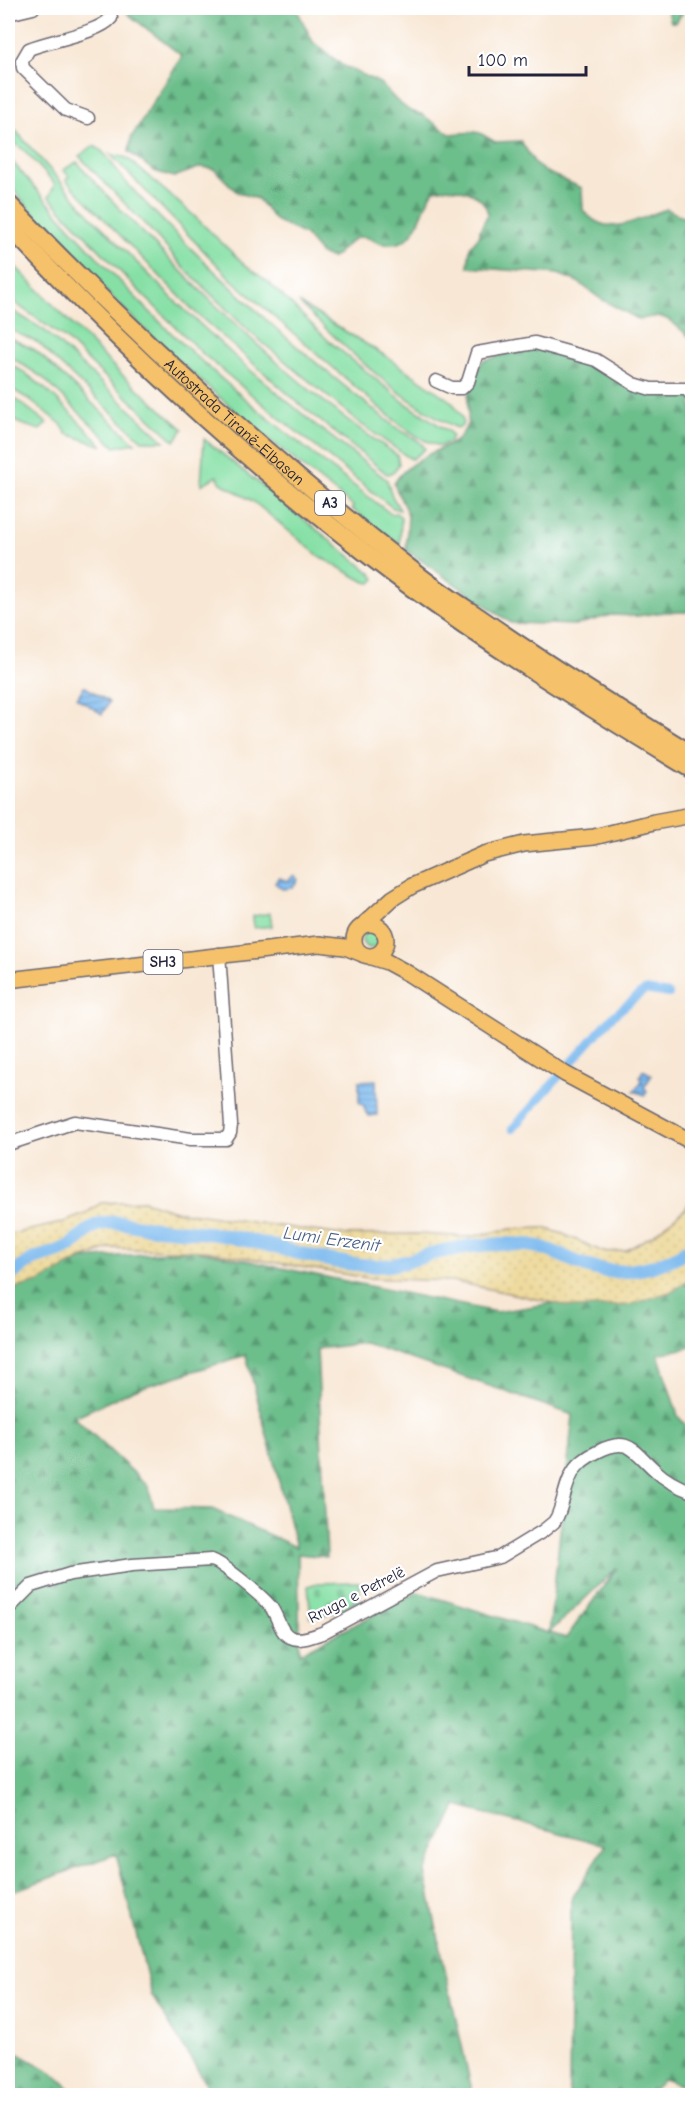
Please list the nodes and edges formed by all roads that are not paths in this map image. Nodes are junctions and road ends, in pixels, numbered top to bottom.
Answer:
1 (33, 8) edge
2 (109, 8) edge
3 (8, 14) edge
4 (88, 118) dead end
5 (8, 202) edge
6 (8, 225) edge
7 (436, 381) dead end
8 (693, 396) edge
9 (693, 754) edge
10 (693, 770) edge
11 (693, 815) edge
12 (382, 907) junction
13 (381, 928) junction
14 (359, 929) junction
15 (319, 944) junction
16 (385, 948) junction
17 (219, 954) junction
18 (365, 955) junction
19 (409, 974) junction
20 (8, 980) edge
21 (693, 1142) edge
22 (8, 1144) edge
23 (693, 1492) edge
24 (8, 1609) edge

1 - 3 street
2 - 4 street
5 - 9 highway, Autostrada Tiranë-Elbasan / A3
6 - 10 highway, Autostrada Tiranë-Elbasan / A3
7 - 8 street
11 - 12 main road
12 - 13 main road
12 - 14 main road
13 - 14 main road, SH3
13 - 16 main road
14 - 15 main road, SH3
14 - 18 main road
15 - 17 main road, SH3
15 - 18 main road, SH3
16 - 18 main road
16 - 19 main road, SH3
17 - 20 main road, SH3
17 - 22 street
18 - 19 main road, SH3
19 - 21 main road, SH3
23 - 24 street, Rruga e Petrelë

